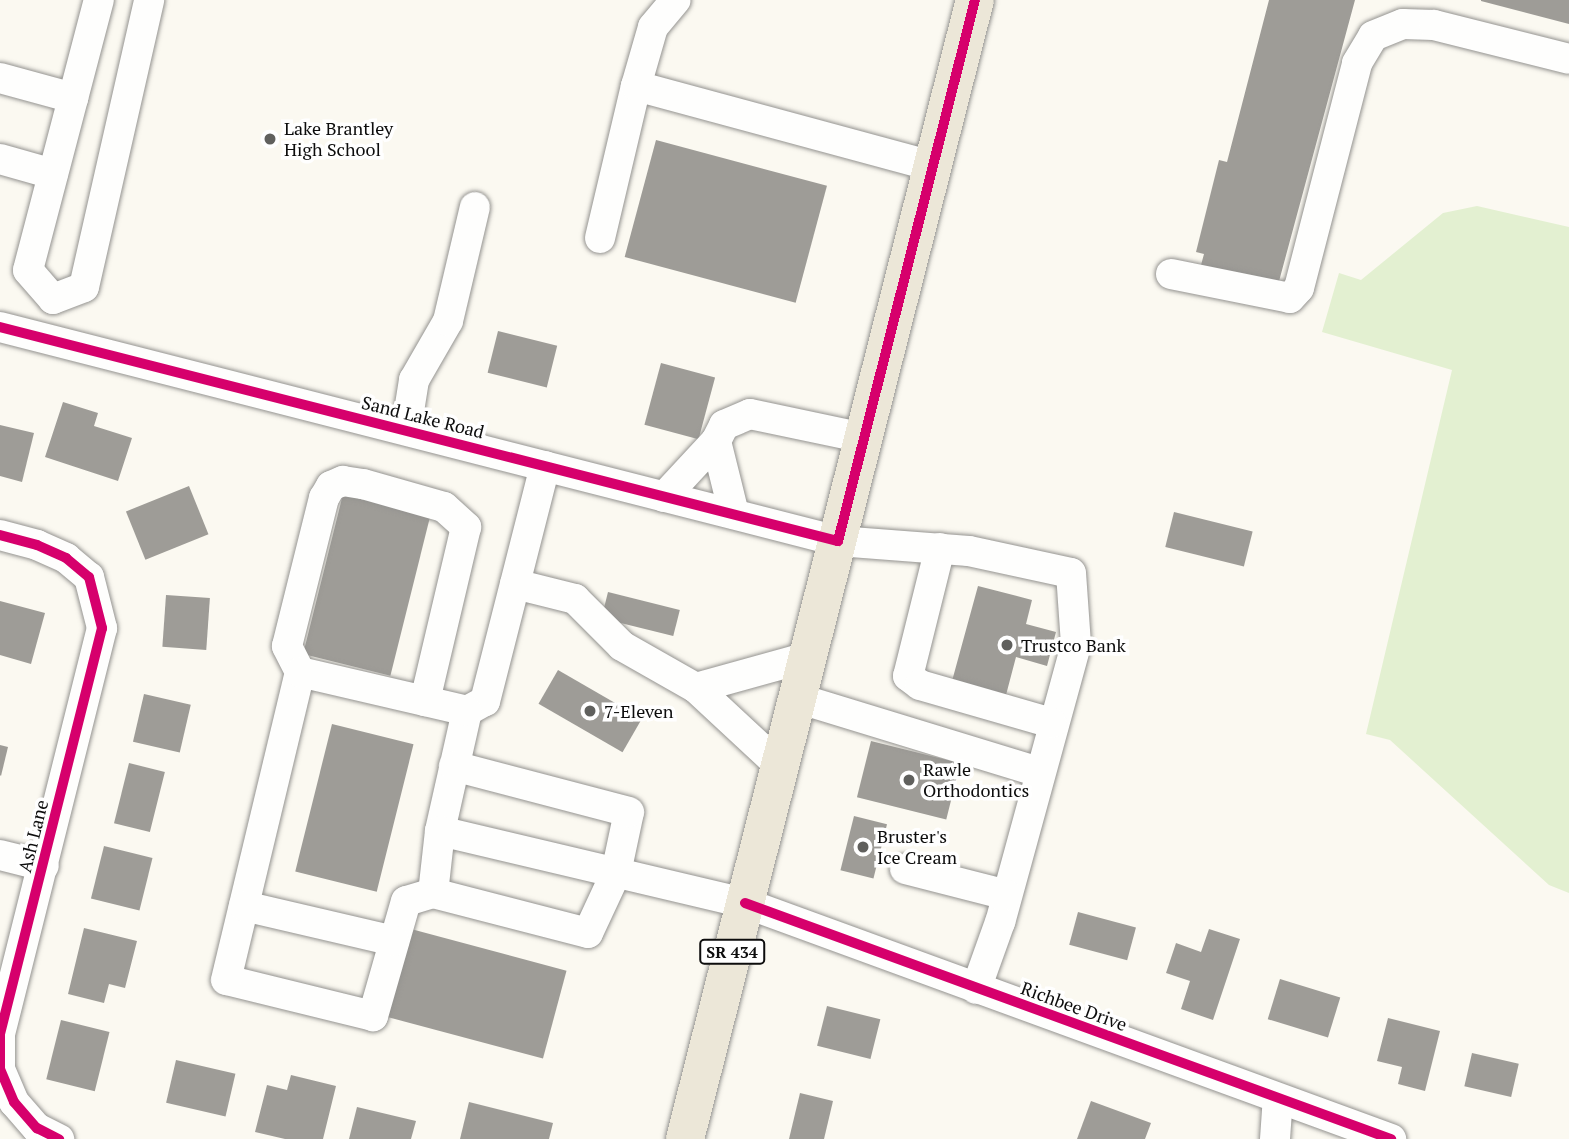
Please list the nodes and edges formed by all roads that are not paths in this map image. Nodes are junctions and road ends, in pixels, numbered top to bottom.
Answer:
1 (99, 0) edge
2 (149, 0) edge
3 (676, 0) edge
4 (975, 0) edge
5 (1569, 59) edge
6 (0, 78) edge
7 (636, 86) junction
8 (73, 98) junction
9 (0, 159) edge
10 (933, 166) junction
11 (53, 174) junction
12 (475, 207) dead end
13 (600, 238) dead end
14 (1171, 274) dead end
15 (53, 299) junction
16 (0, 327) edge
17 (43, 337) junction
18 (406, 430) junction
19 (864, 438) junction
20 (716, 440) junction
21 (545, 466) junction
22 (664, 497) junction
23 (734, 514) junction
24 (0, 536) edge
25 (838, 541) junction
26 (940, 548) junction
27 (515, 584) junction
28 (808, 657) junction
29 (300, 672) junction
30 (696, 688) junction
31 (797, 698) junction
32 (425, 701) junction
33 (467, 710) junction
34 (1052, 723) junction
35 (454, 766) junction
36 (780, 766) junction
37 (1039, 772) junction
38 (440, 831) junction
39 (0, 855) edge
40 (44, 866) junction
41 (905, 869) dead end
42 (616, 873) junction
43 (433, 893) junction
44 (1007, 895) junction
45 (745, 903) junction
46 (244, 906) junction
47 (394, 941) junction
48 (976, 989) junction
49 (1278, 1100) junction
50 (60, 1139) edge
51 (685, 1139) edge
52 (1275, 1139) edge
53 (1391, 1139) edge

1 - 8 street
2 - 15 street
3 - 7 street
4 - 10 main road, SR 434
5 - 14 street
6 - 8 street
7 - 10 street
7 - 13 street
8 - 11 street
9 - 11 street
10 - 19 main road, SR 434
11 - 15 street
12 - 18 street
15 - 17 street
16 - 17 street, Sand Lake Road
17 - 18 street, Sand Lake Road
18 - 21 street, Sand Lake Road
19 - 20 street
19 - 25 main road, SR 434
20 - 22 street
20 - 23 street
21 - 22 street, Sand Lake Road
21 - 27 street
22 - 23 street, Sand Lake Road
23 - 25 street, Sand Lake Road
24 - 40 street, Ash Lane
25 - 26 street, Sand Lake Road
25 - 28 main road, SR 434
26 - 34 street
26 - 34 street, Sand Lake Road
27 - 30 street
27 - 33 street
28 - 30 street
28 - 31 main road, SR 434
29 - 32 street
29 - 32 street
29 - 46 street
30 - 36 street
31 - 36 main road, SR 434
31 - 37 street
32 - 33 street
33 - 35 street
34 - 37 street
35 - 38 street
35 - 42 street
36 - 45 main road, SR 434
37 - 44 street
38 - 42 street, Richbee Drive
38 - 43 street
39 - 40 street
40 - 50 street, Ash Lane
41 - 44 street
42 - 43 street
42 - 45 street, Richbee Drive
43 - 47 street
44 - 48 street
45 - 48 street, Richbee Drive
45 - 51 main road, SR 434
46 - 47 street
46 - 47 street
48 - 49 street, Richbee Drive
49 - 52 street
49 - 53 street, Richbee Drive

